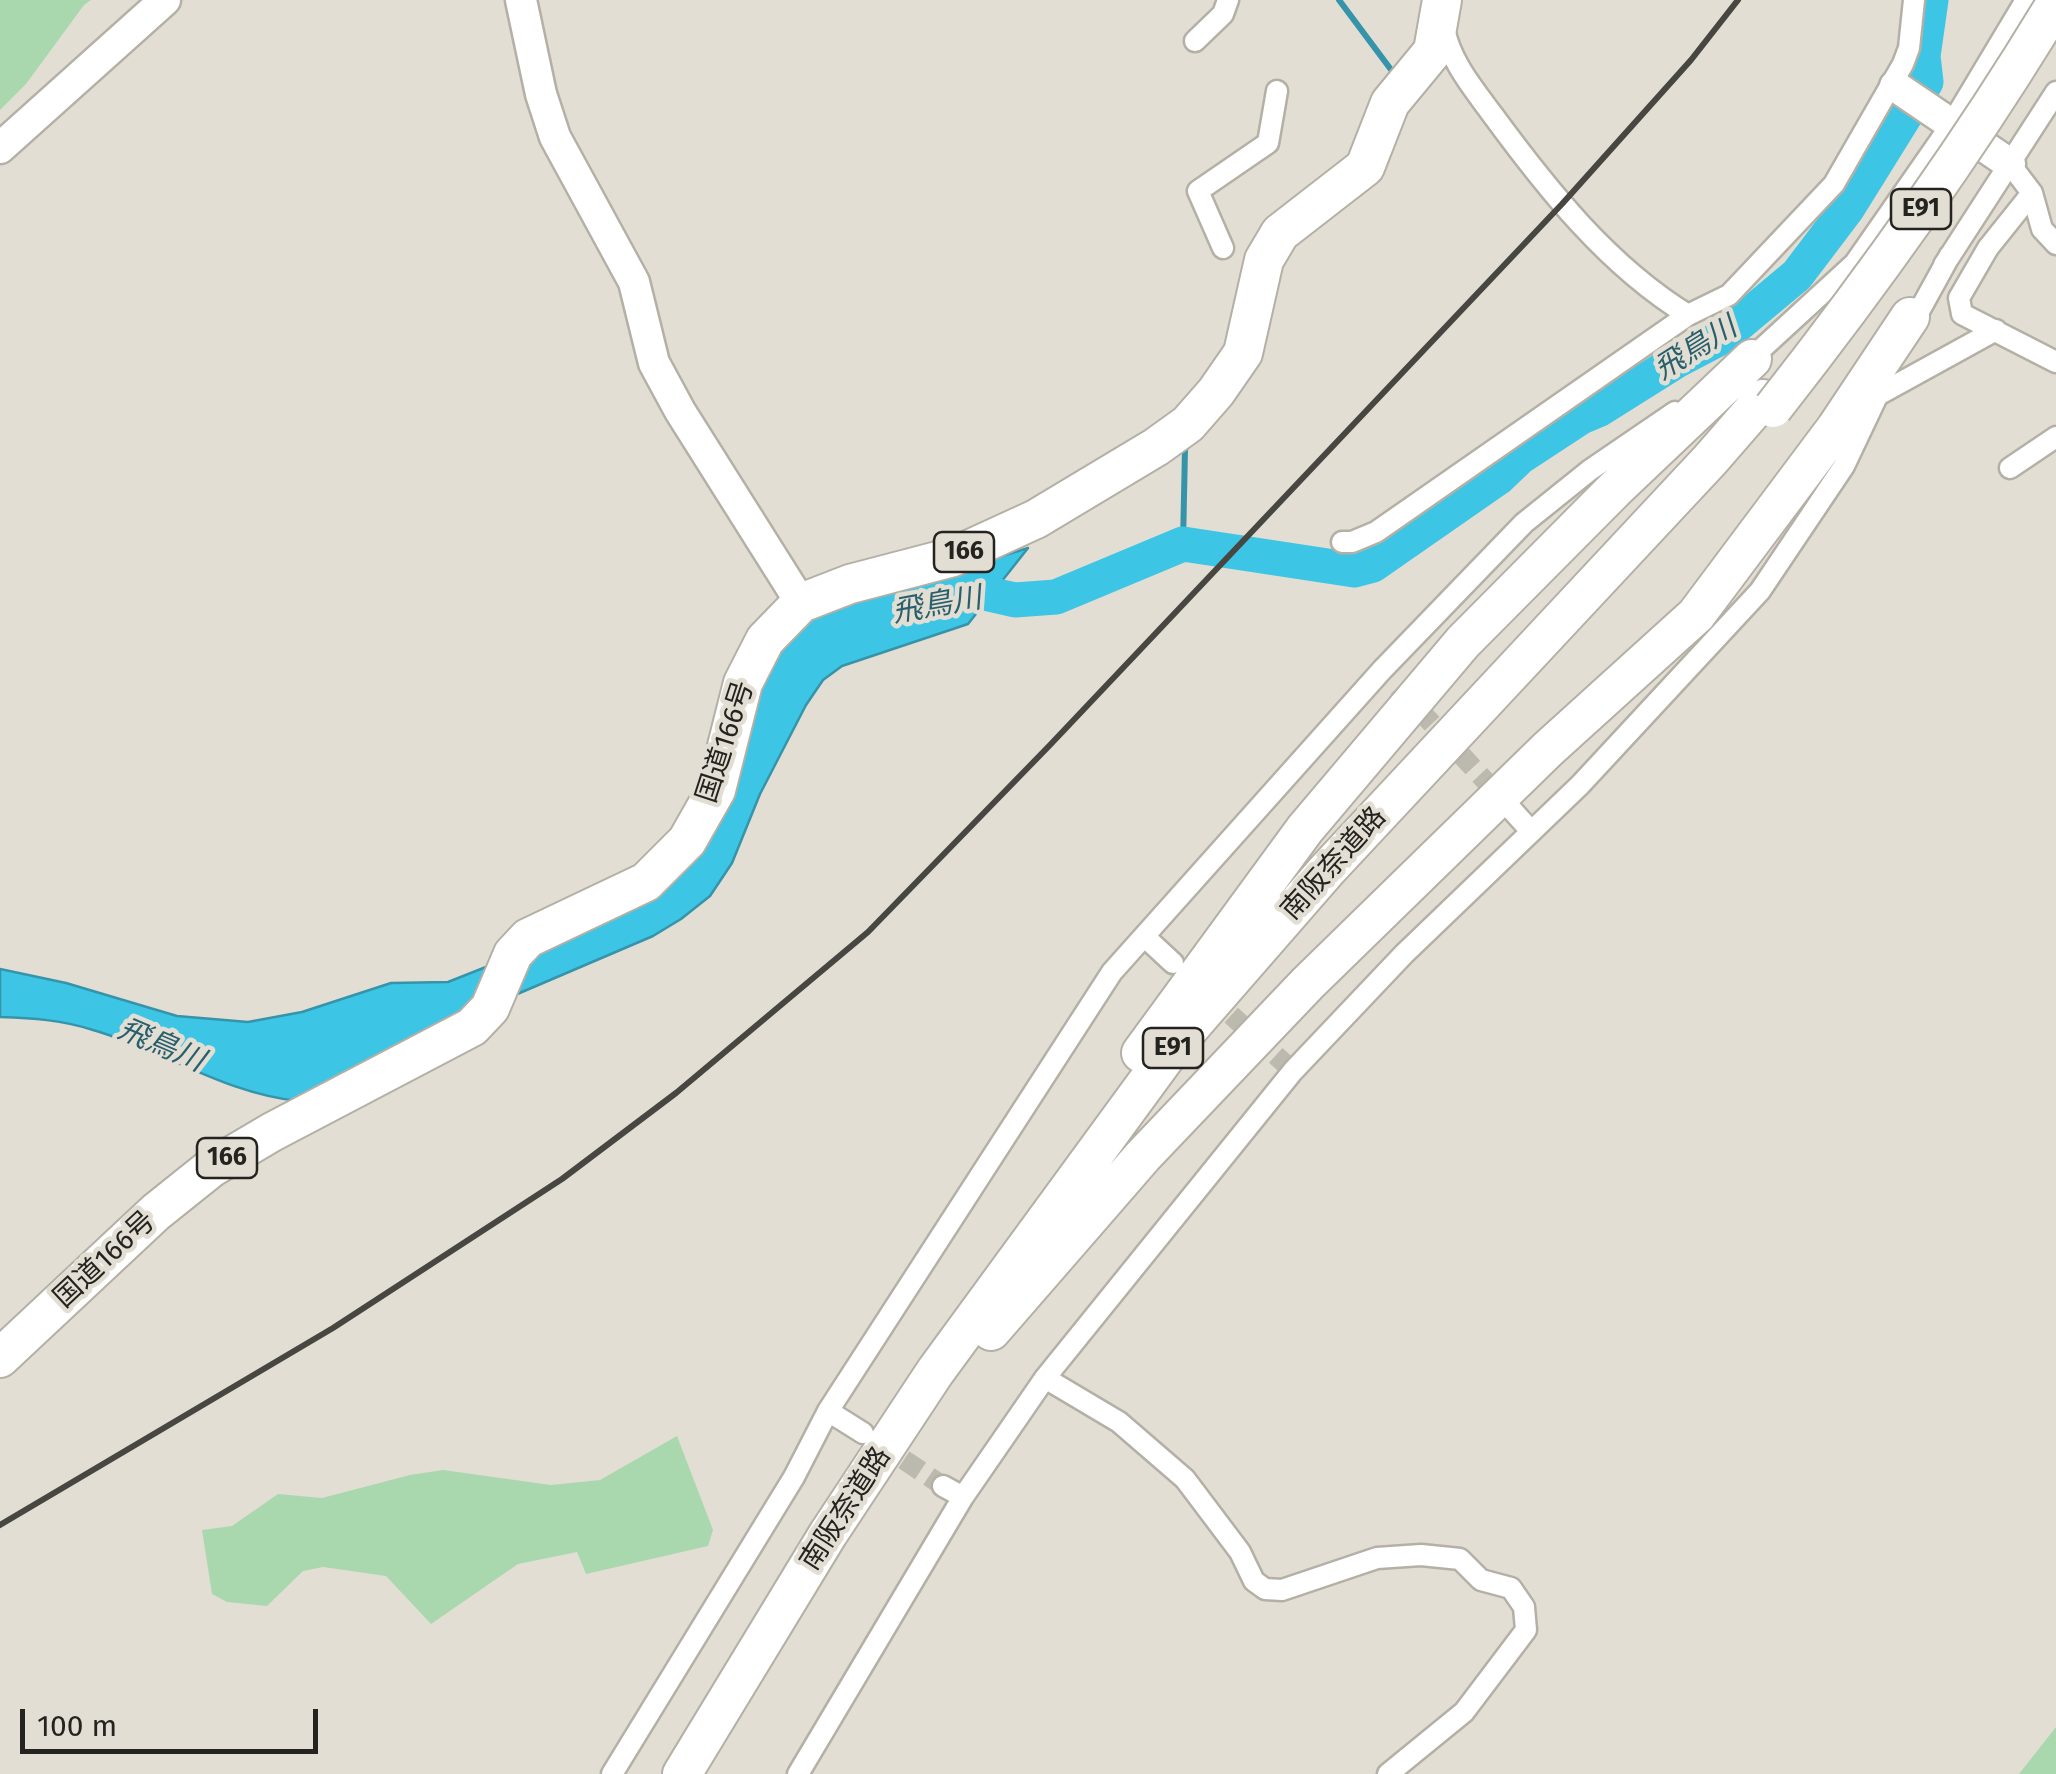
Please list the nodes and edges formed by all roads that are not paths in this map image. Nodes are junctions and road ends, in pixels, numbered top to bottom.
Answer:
1 (165, 0) edge
2 (521, 0) edge
3 (1228, 0) edge
4 (1914, 0) edge
5 (2026, 0) edge
6 (2044, 0) edge
7 (2056, 2) edge
8 (1440, 4) edge
9 (1195, 41) dead end
10 (1893, 85) junction
11 (1277, 91) dead end
12 (2056, 92) edge
13 (1944, 120) junction
14 (0, 148) edge
15 (2010, 164) junction
16 (2032, 193) junction
17 (2056, 244) edge
18 (1223, 248) dead end
19 (1950, 255) junction
20 (1688, 315) junction
21 (1910, 317) joint
22 (1996, 330) junction
23 (1752, 359) junction
24 (2056, 362) edge
25 (1878, 395) junction
26 (1768, 403) junction
27 (2056, 437) edge
28 (2010, 468) dead end
29 (1342, 542) dead end
30 (801, 603) junction
31 (1382, 670) junction
32 (1398, 687) tunnel mouth
33 (1512, 810) tunnel mouth
34 (1530, 830) junction
35 (1145, 936) junction
36 (1173, 963) dead end
37 (0, 1358) edge
38 (940, 1378) junction
39 (1045, 1378) junction
40 (828, 1411) junction
41 (863, 1432) tunnel mouth
42 (943, 1486) tunnel mouth
43 (963, 1497) junction
44 (612, 1774) edge
45 (682, 1774) edge
46 (699, 1774) edge
47 (798, 1774) edge
48 (1388, 1774) edge

1 - 14 street
2 - 30 street
3 - 9 street
4 - 10 street
5 - 13 street
6 - 26 highway, 南阪奈道路 / E91
7 - 26 highway, 南阪奈道路 / E91, bridge
8 - 20 street
8 - 30 highway, 国道166号 / 166
10 - 13 street
10 - 20 street
11 - 18 street
12 - 15 street
13 - 15 street
13 - 23 street
15 - 16 street
15 - 19 street
16 - 17 street
16 - 22 street
19 - 21 street
19 - 25 street
20 - 29 street
21 - 38 highway
22 - 24 street
22 - 25 street
23 - 31 street
23 - 38 highway
25 - 34 street
26 - 38 highway, 南阪奈道路 / E91
27 - 28 street
30 - 37 highway, 国道166号 / 166
31 - 32 street
31 - 35 street
33 - 34 street
34 - 39 street
35 - 36 street
35 - 40 street
38 - 45 highway, 南阪奈道路 / E91
38 - 46 highway, 南阪奈道路 / E91
39 - 43 street
39 - 48 street
40 - 41 street
40 - 44 street
42 - 43 street
43 - 47 street

